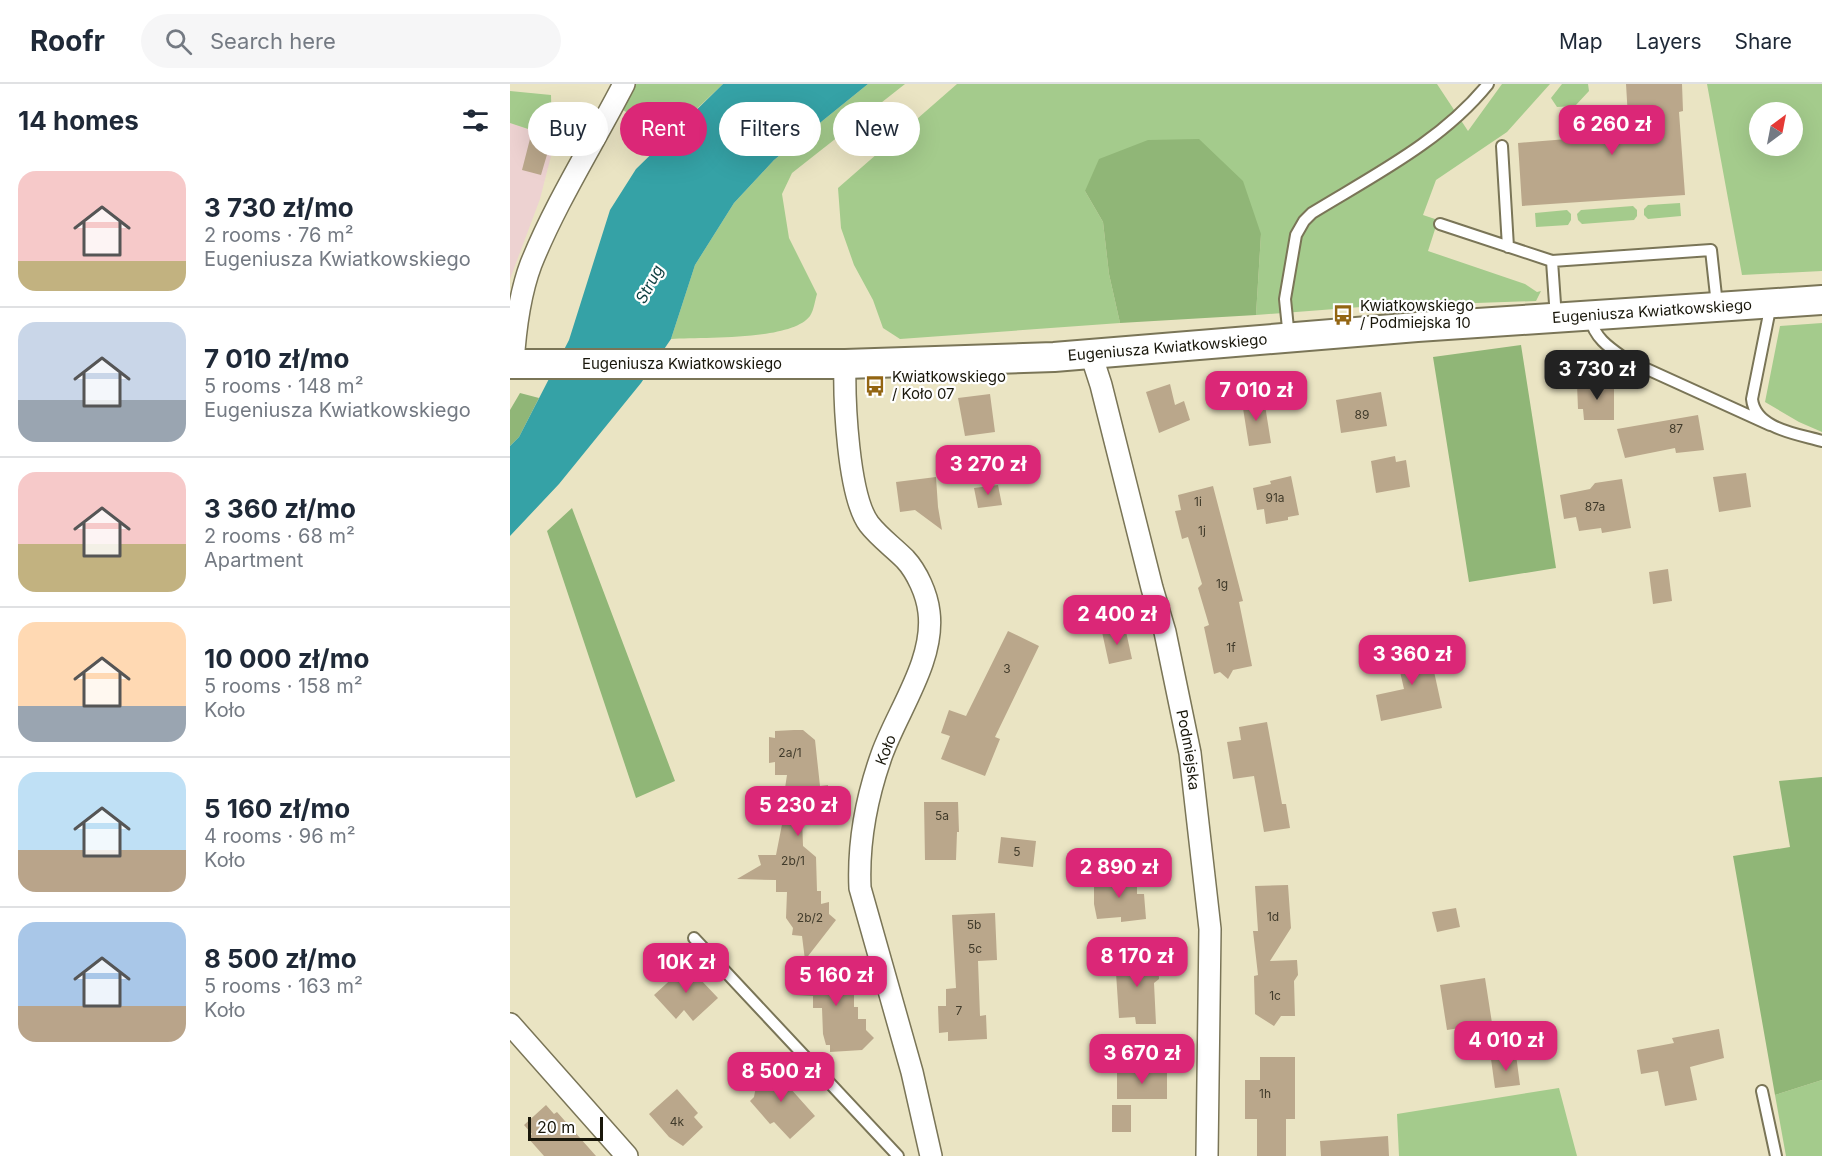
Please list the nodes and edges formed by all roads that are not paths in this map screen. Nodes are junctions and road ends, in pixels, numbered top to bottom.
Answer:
1 (624, 84) edge
2 (1488, 84) edge
3 (1502, 146) dead end
4 (1440, 224) dead end
5 (1508, 247) junction
6 (1552, 261) junction
7 (1822, 300) edge
8 (1771, 304) junction
9 (1717, 307) junction
10 (1590, 316) junction
11 (1556, 318) junction
12 (1289, 338) junction
13 (1091, 354) junction
14 (845, 363) junction
15 (511, 364) edge
16 (1770, 425) junction
17 (1822, 441) edge
18 (694, 938) dead end
19 (510, 1024) edge
20 (1762, 1091) dead end
21 (627, 1156) edge
22 (898, 1156) edge
23 (931, 1156) edge
24 (1207, 1156) edge
25 (1776, 1156) edge

1 - 15 street, Eugeniusza Kwiatkowskiego
2 - 12 lane
3 - 5 lane
4 - 5 lane
5 - 6 lane
6 - 9 lane
6 - 11 lane
7 - 8 street, Eugeniusza Kwiatkowskiego
8 - 9 street, Eugeniusza Kwiatkowskiego
8 - 16 lane
9 - 10 street, Eugeniusza Kwiatkowskiego
10 - 11 street, Eugeniusza Kwiatkowskiego
10 - 16 lane
11 - 12 street, Eugeniusza Kwiatkowskiego
12 - 13 street, Eugeniusza Kwiatkowskiego
13 - 14 street, Eugeniusza Kwiatkowskiego
13 - 24 street, Podmiejska
14 - 15 street, Eugeniusza Kwiatkowskiego
14 - 23 street, Koło
16 - 17 lane
18 - 22 lane
19 - 21 street
20 - 25 lane

